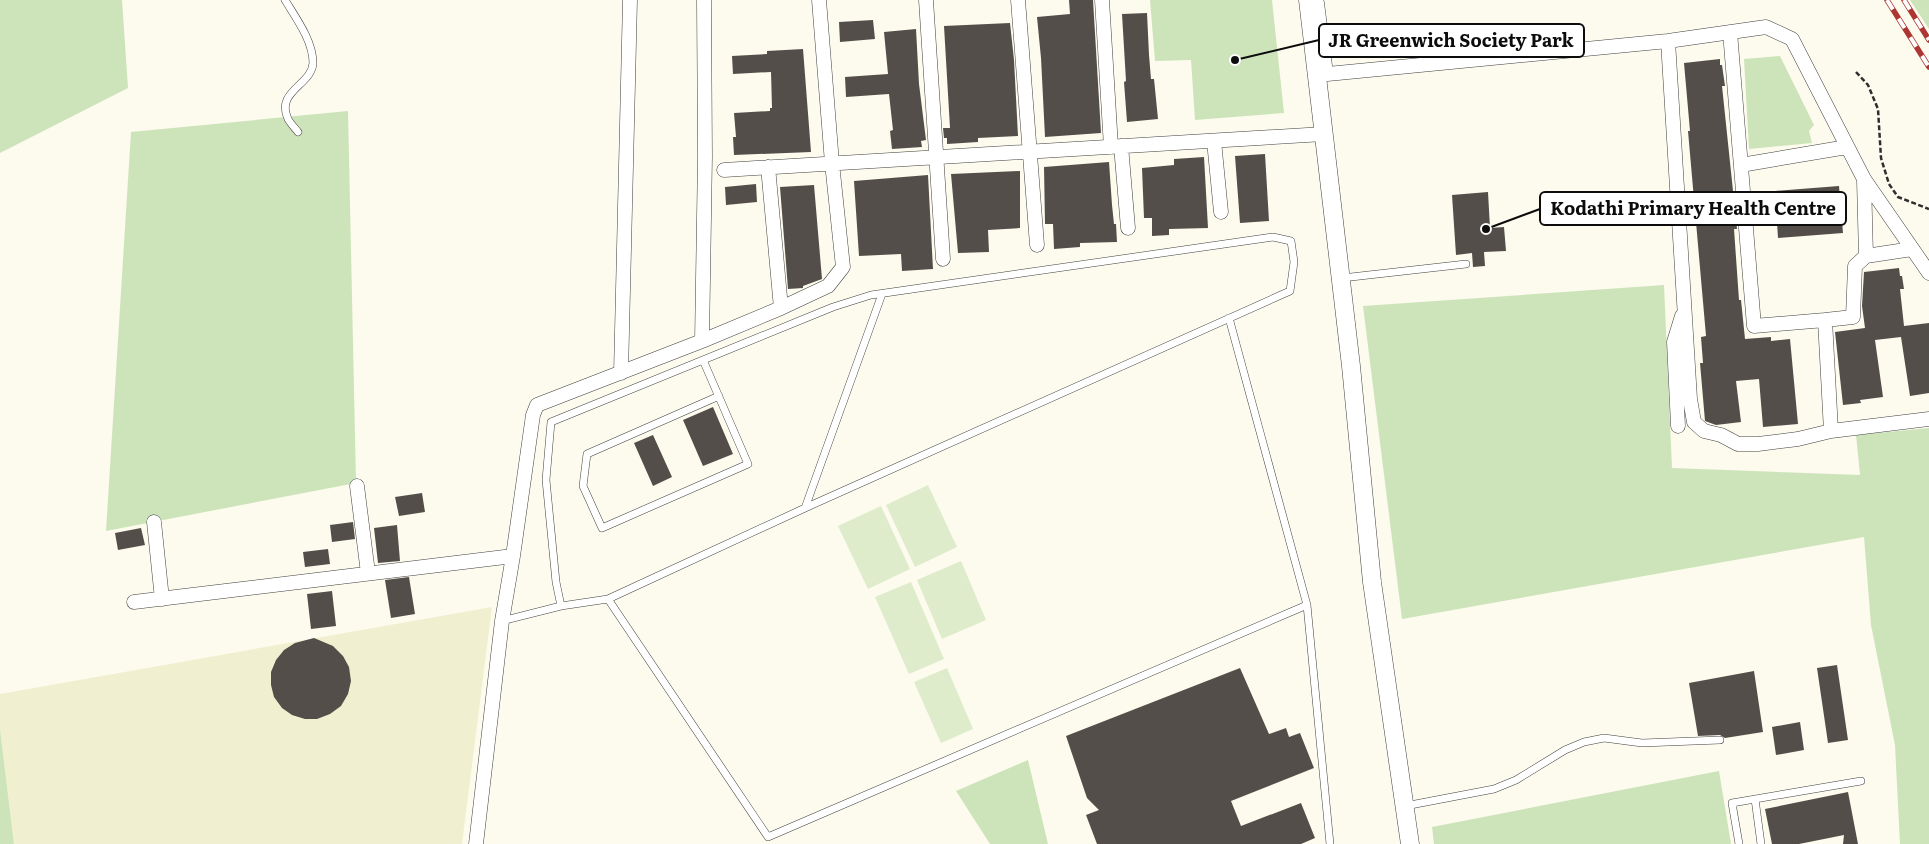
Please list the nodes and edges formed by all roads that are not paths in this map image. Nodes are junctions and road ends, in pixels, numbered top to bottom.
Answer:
1 (285, 0) edge
2 (630, 0) edge
3 (704, 0) edge
4 (819, 0) edge
5 (926, 0) edge
6 (1018, 0) edge
7 (1102, 0) edge
8 (1308, 0) edge
9 (1316, 0) edge
10 (1730, 32) junction
11 (1668, 41) junction
12 (1322, 75) junction
13 (298, 132) dead end
14 (1324, 134) junction
15 (1214, 141) junction
16 (1116, 146) junction
17 (1847, 147) junction
18 (1030, 152) junction
19 (936, 157) junction
20 (832, 163) junction
21 (1741, 166) junction
22 (768, 167) junction
23 (724, 170) dead end
24 (1864, 179) junction
25 (1221, 212) dead end
26 (1128, 228) dead end
27 (1037, 245) dead end
28 (1912, 249) junction
29 (1866, 256) junction
30 (943, 259) dead end
31 (1466, 264) dead end
32 (1929, 273) edge
33 (1341, 278) junction
34 (882, 294) junction
35 (781, 308) junction
36 (1684, 308) junction
37 (1229, 318) junction
38 (1825, 320) junction
39 (702, 341) junction
40 (703, 360) junction
41 (621, 373) junction
42 (719, 396) junction
43 (1929, 420) edge
44 (1678, 426) dead end
45 (1831, 431) junction
46 (357, 486) dead end
47 (805, 508) junction
48 (154, 522) dead end
49 (513, 556) junction
50 (368, 573) junction
51 (608, 598) junction
52 (162, 599) junction
53 (134, 602) dead end
54 (1307, 605) junction
55 (561, 606) junction
56 (502, 621) junction
57 (1720, 740) dead end
58 (1861, 781) dead end
59 (1754, 799) junction
60 (1404, 806) junction
61 (476, 844) edge
62 (1330, 844) edge
63 (1410, 844) edge
64 (1739, 844) edge
65 (1761, 844) edge

1 - 13 lane
2 - 41 street
3 - 39 street
4 - 20 street
5 - 19 street
6 - 18 street
7 - 16 street
8 - 12 street
9 - 12 street
10 - 11 street
10 - 17 street
10 - 21 street
11 - 12 street
11 - 36 street
12 - 14 street
14 - 15 street
14 - 33 street
15 - 16 street
15 - 25 street
16 - 18 street
16 - 26 street
17 - 21 street
17 - 24 street
18 - 19 street
18 - 27 street
19 - 20 street
19 - 30 street
20 - 22 street
20 - 35 street
21 - 38 street
22 - 23 street
22 - 35 street
24 - 28 street
24 - 29 street
28 - 29 street
28 - 32 street
29 - 38 street
31 - 33 lane
33 - 60 street
34 - 37 lane
34 - 40 lane
34 - 47 lane
35 - 39 street
36 - 44 street
36 - 45 street
37 - 47 lane
37 - 54 lane
38 - 45 street
39 - 41 street
40 - 42 lane
40 - 55 lane
41 - 49 street
42 - 42 lane
43 - 45 street
46 - 50 street
47 - 51 lane
48 - 52 street
49 - 50 street
49 - 56 street
50 - 52 street
51 - 54 lane
51 - 55 lane
52 - 53 street
54 - 62 lane
55 - 56 lane
56 - 61 street
57 - 60 lane
58 - 59 lane
59 - 64 lane
59 - 65 lane
60 - 63 street

